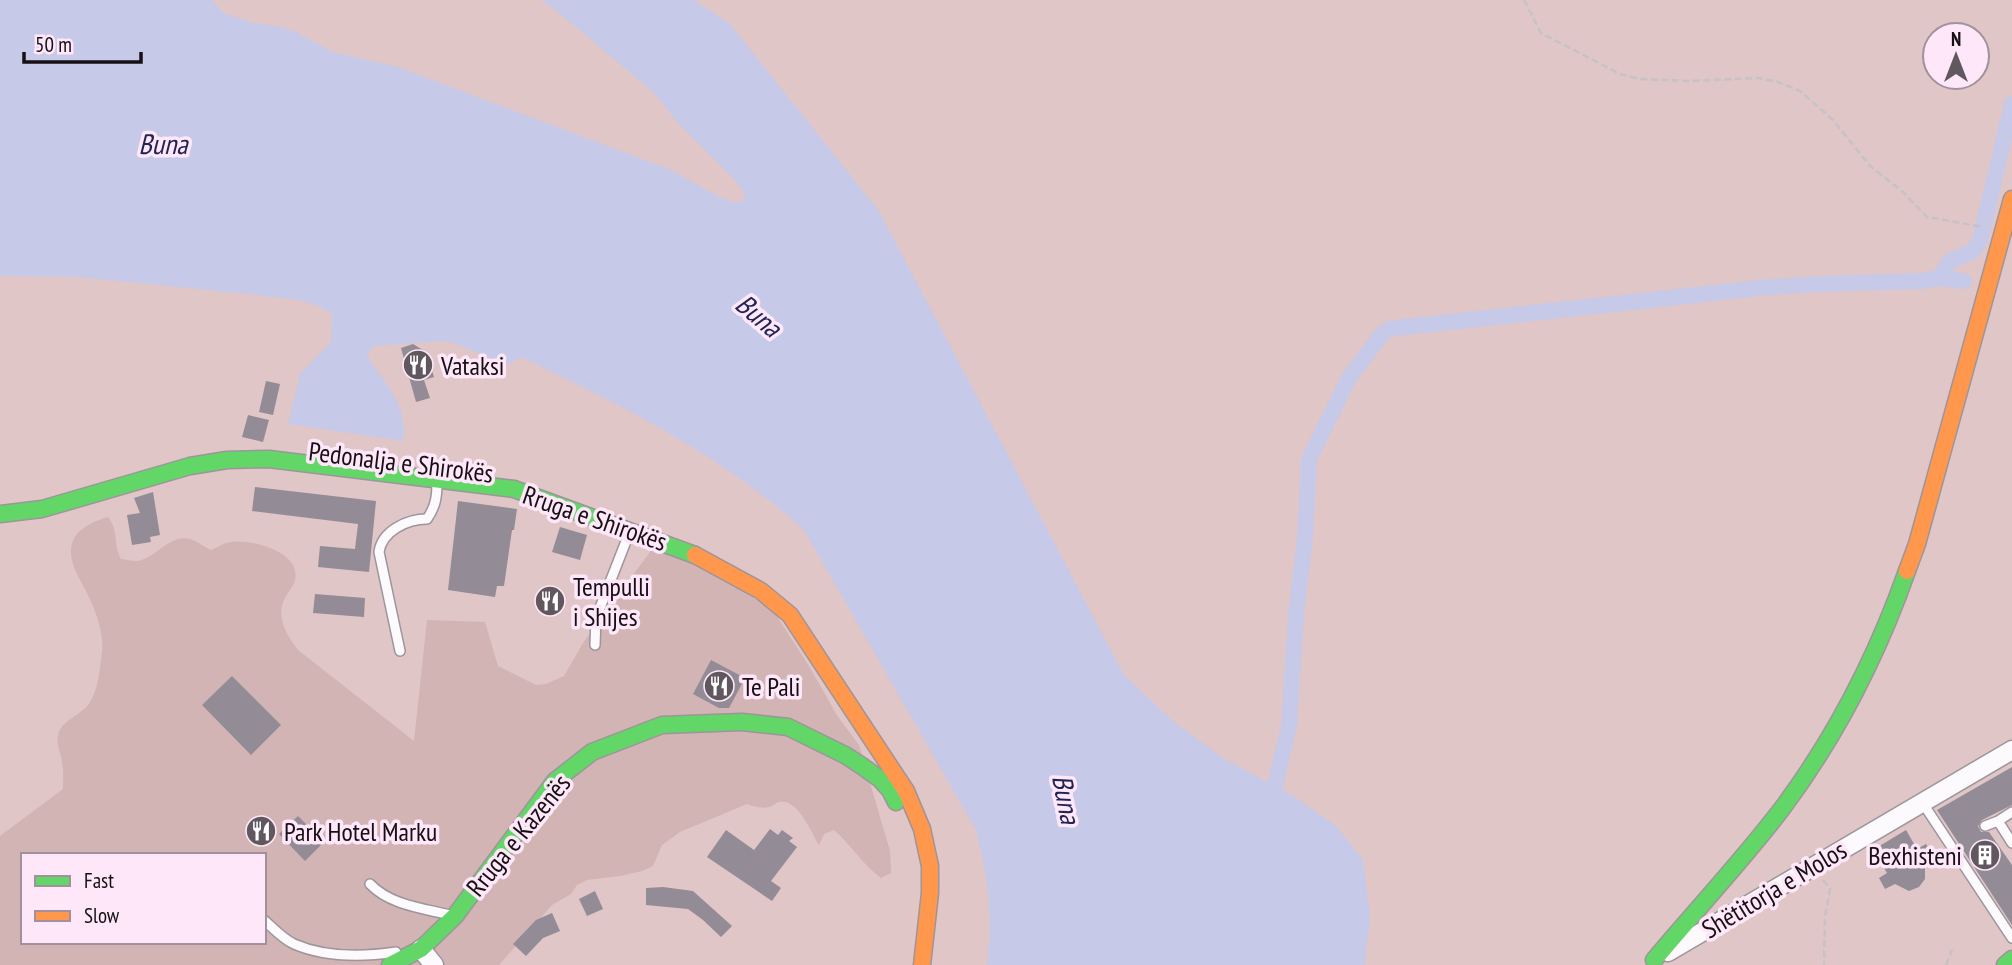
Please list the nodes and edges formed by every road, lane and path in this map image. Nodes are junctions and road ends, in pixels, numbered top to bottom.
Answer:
1 (1524, 0) edge
2 (2012, 199) edge
3 (2003, 230) junction
4 (438, 479) junction
5 (0, 514) edge
6 (630, 530) junction
7 (595, 645) dead end
8 (400, 651) dead end
9 (2012, 750) edge
10 (1922, 802) junction
11 (2012, 812) edge
12 (1998, 821) junction
13 (1985, 826) dead end
14 (2012, 843) edge
15 (1814, 865) junction
16 (930, 866) junction
17 (370, 884) dead end
18 (455, 916) junction
19 (266, 922) edge
20 (2012, 938) edge
21 (421, 949) junction
22 (1952, 950) dead end
23 (2012, 958) edge
24 (1649, 962) edge
25 (390, 965) edge
26 (434, 965) edge
27 (922, 965) edge
28 (1824, 965) edge
29 (1946, 965) edge
30 (2006, 965) edge

1 - 3 path
2 - 3 street
3 - 24 street
4 - 5 street, Rruga e Shirokës
4 - 6 street, Rruga e Shirokës
4 - 8 lane
6 - 7 lane
6 - 16 street, Rruga e Shirokës
9 - 10 street, Shëtitorja e Molos
10 - 15 street, Shëtitorja e Molos
10 - 20 lane
11 - 12 lane
12 - 13 lane
12 - 14 lane
15 - 24 street, Shëtitorja e Molos
15 - 28 path
16 - 18 street, Rruga e Kazenës
16 - 27 street, Rruga e Shirokës
17 - 18 lane
18 - 21 street, Rruga e Kazenës
19 - 21 lane
21 - 25 street, Rruga e Kazenës
21 - 26 street
22 - 29 path
23 - 30 street

